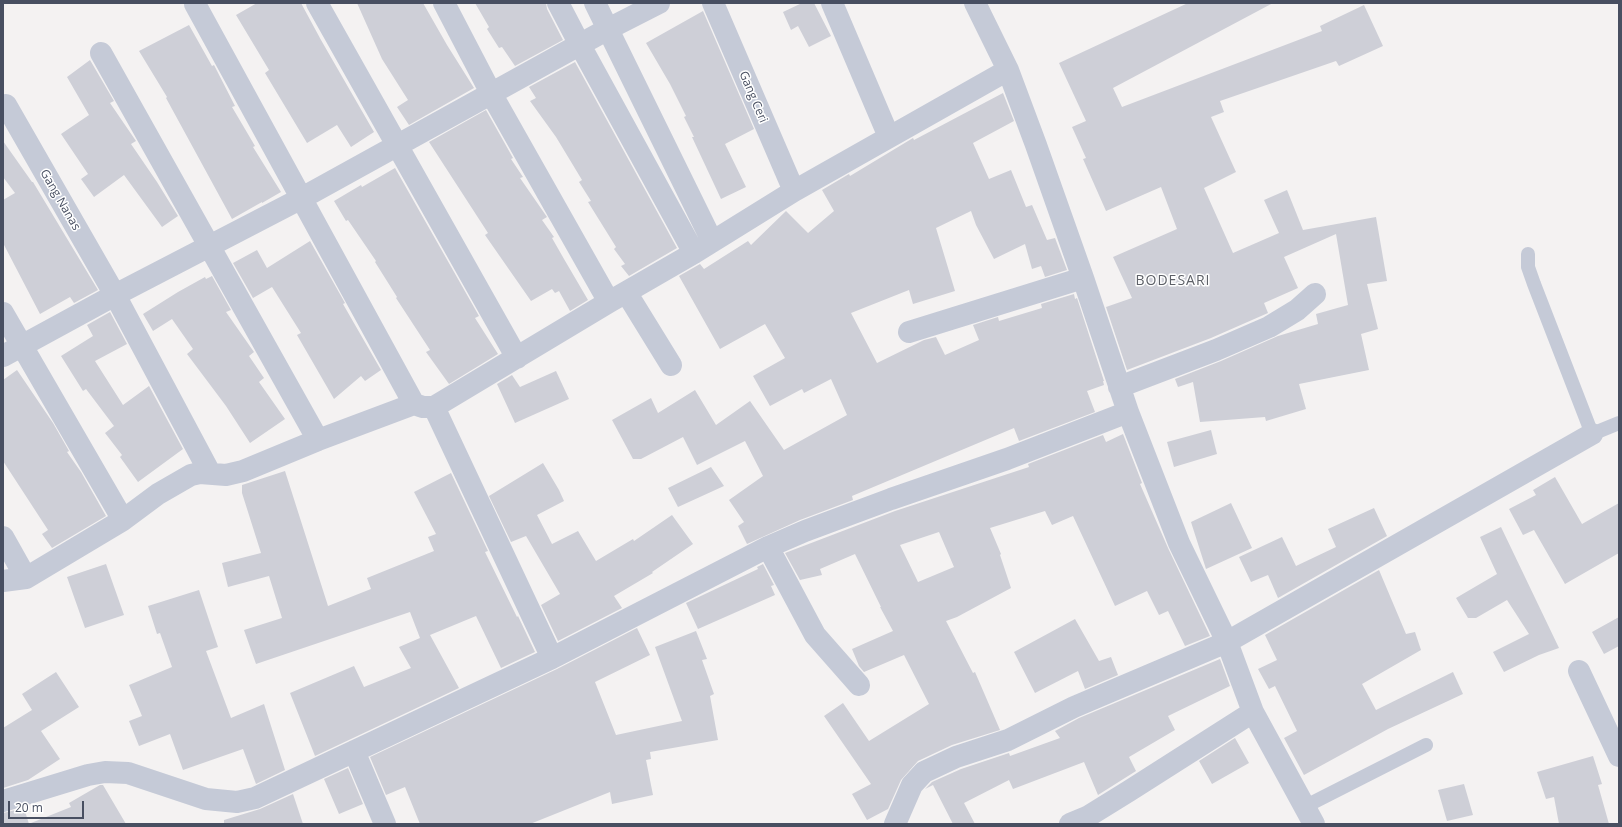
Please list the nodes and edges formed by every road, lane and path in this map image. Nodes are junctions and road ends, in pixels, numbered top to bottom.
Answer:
1 (317, 3) edge
2 (444, 3) edge
3 (558, 3) edge
4 (595, 3) edge
5 (659, 3) edge
6 (713, 3) edge
7 (832, 3) edge
8 (975, 3) edge
9 (196, 4) dead end
10 (608, 29) junction
11 (580, 45) junction
12 (101, 53) dead end
13 (1008, 70) junction
14 (492, 94) junction
15 (6, 105) dead end
16 (889, 137) junction
17 (396, 146) junction
18 (794, 192) junction
19 (302, 198) junction
20 (712, 241) junction
21 (210, 245) junction
22 (694, 253) junction
23 (1528, 254) dead end
24 (1083, 278) junction
25 (1315, 294) dead end
26 (115, 295) junction
27 (618, 297) junction
28 (3, 313) edge
29 (909, 332) dead end
30 (12, 351) edge
31 (517, 358) junction
32 (671, 365) dead end
33 (1119, 387) junction
34 (424, 406) junction
35 (1128, 412) junction
36 (1619, 423) edge
37 (1592, 434) junction
38 (318, 440) junction
39 (210, 473) junction
40 (123, 520) junction
41 (3, 537) edge
42 (768, 547) junction
43 (26, 578) junction
44 (3, 581) edge
45 (1227, 642) junction
46 (552, 658) junction
47 (1579, 671) dead end
48 (859, 685) dead end
49 (1254, 712) junction
50 (1426, 745) dead end
51 (354, 750) junction
52 (1619, 756) edge
53 (3, 801) edge
54 (1306, 818) edge
55 (385, 824) edge
56 (895, 824) edge
57 (1070, 824) edge

1 - 17 street
2 - 14 street
3 - 11 street
4 - 10 street
5 - 10 street
6 - 18 street, Gang Ceri
7 - 16 street
8 - 13 street
9 - 19 street
10 - 11 street
10 - 20 street
11 - 14 street
11 - 22 street
12 - 21 street
13 - 16 street
13 - 24 street
14 - 17 street
14 - 27 street
15 - 26 street, Gang Nanas
16 - 18 street
17 - 19 street
17 - 31 street
18 - 20 street
19 - 21 street
19 - 34 street
20 - 22 street
21 - 26 street
21 - 38 street
22 - 27 street
23 - 37 lane
24 - 29 street
24 - 33 street
25 - 33 street
26 - 30 street
26 - 39 street, Gang Nanas
27 - 31 street
27 - 32 street
28 - 30 street
30 - 40 street
31 - 34 street
33 - 35 street
34 - 38 street
34 - 46 street
35 - 42 street
35 - 45 street
36 - 37 lane
37 - 45 street
38 - 39 street
39 - 40 street
40 - 43 street
41 - 43 street
42 - 46 street
42 - 48 street
43 - 44 street
45 - 49 street
45 - 56 street
46 - 51 street
47 - 52 street
49 - 54 street
49 - 57 street
50 - 54 lane
51 - 53 street
51 - 55 street

